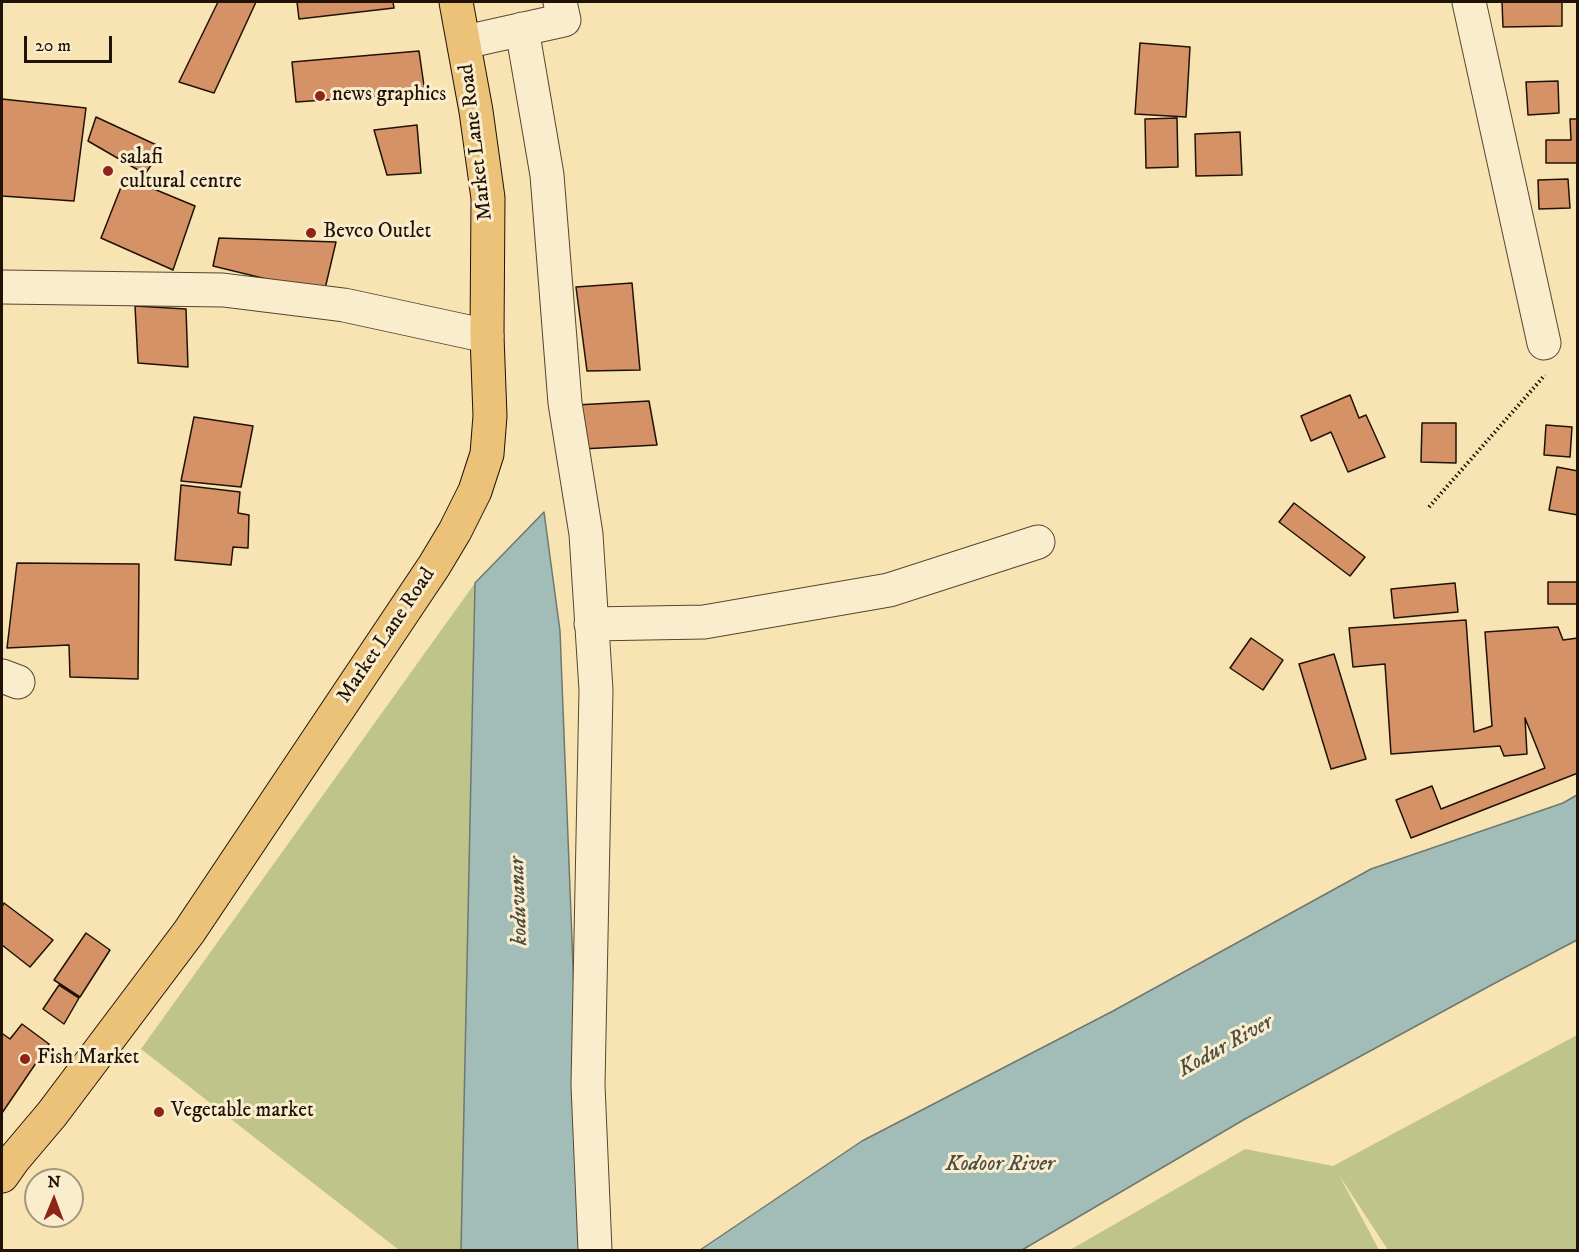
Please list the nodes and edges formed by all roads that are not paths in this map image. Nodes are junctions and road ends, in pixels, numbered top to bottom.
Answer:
1 (456, 2) edge
2 (560, 2) edge
3 (1469, 2) edge
4 (522, 29) junction
5 (465, 42) junction
6 (2, 287) edge
7 (487, 336) junction
8 (1544, 343) road end
9 (1038, 542) dead end
10 (591, 624) junction
11 (2, 1176) edge
12 (595, 1251) edge

1 - 5 main road, Market Lane Road
2 - 4 street
3 - 8 street
4 - 5 street
4 - 10 street
5 - 7 main road, Market Lane Road
6 - 7 street
7 - 11 main road, Market Lane Road
9 - 10 street
10 - 12 street

